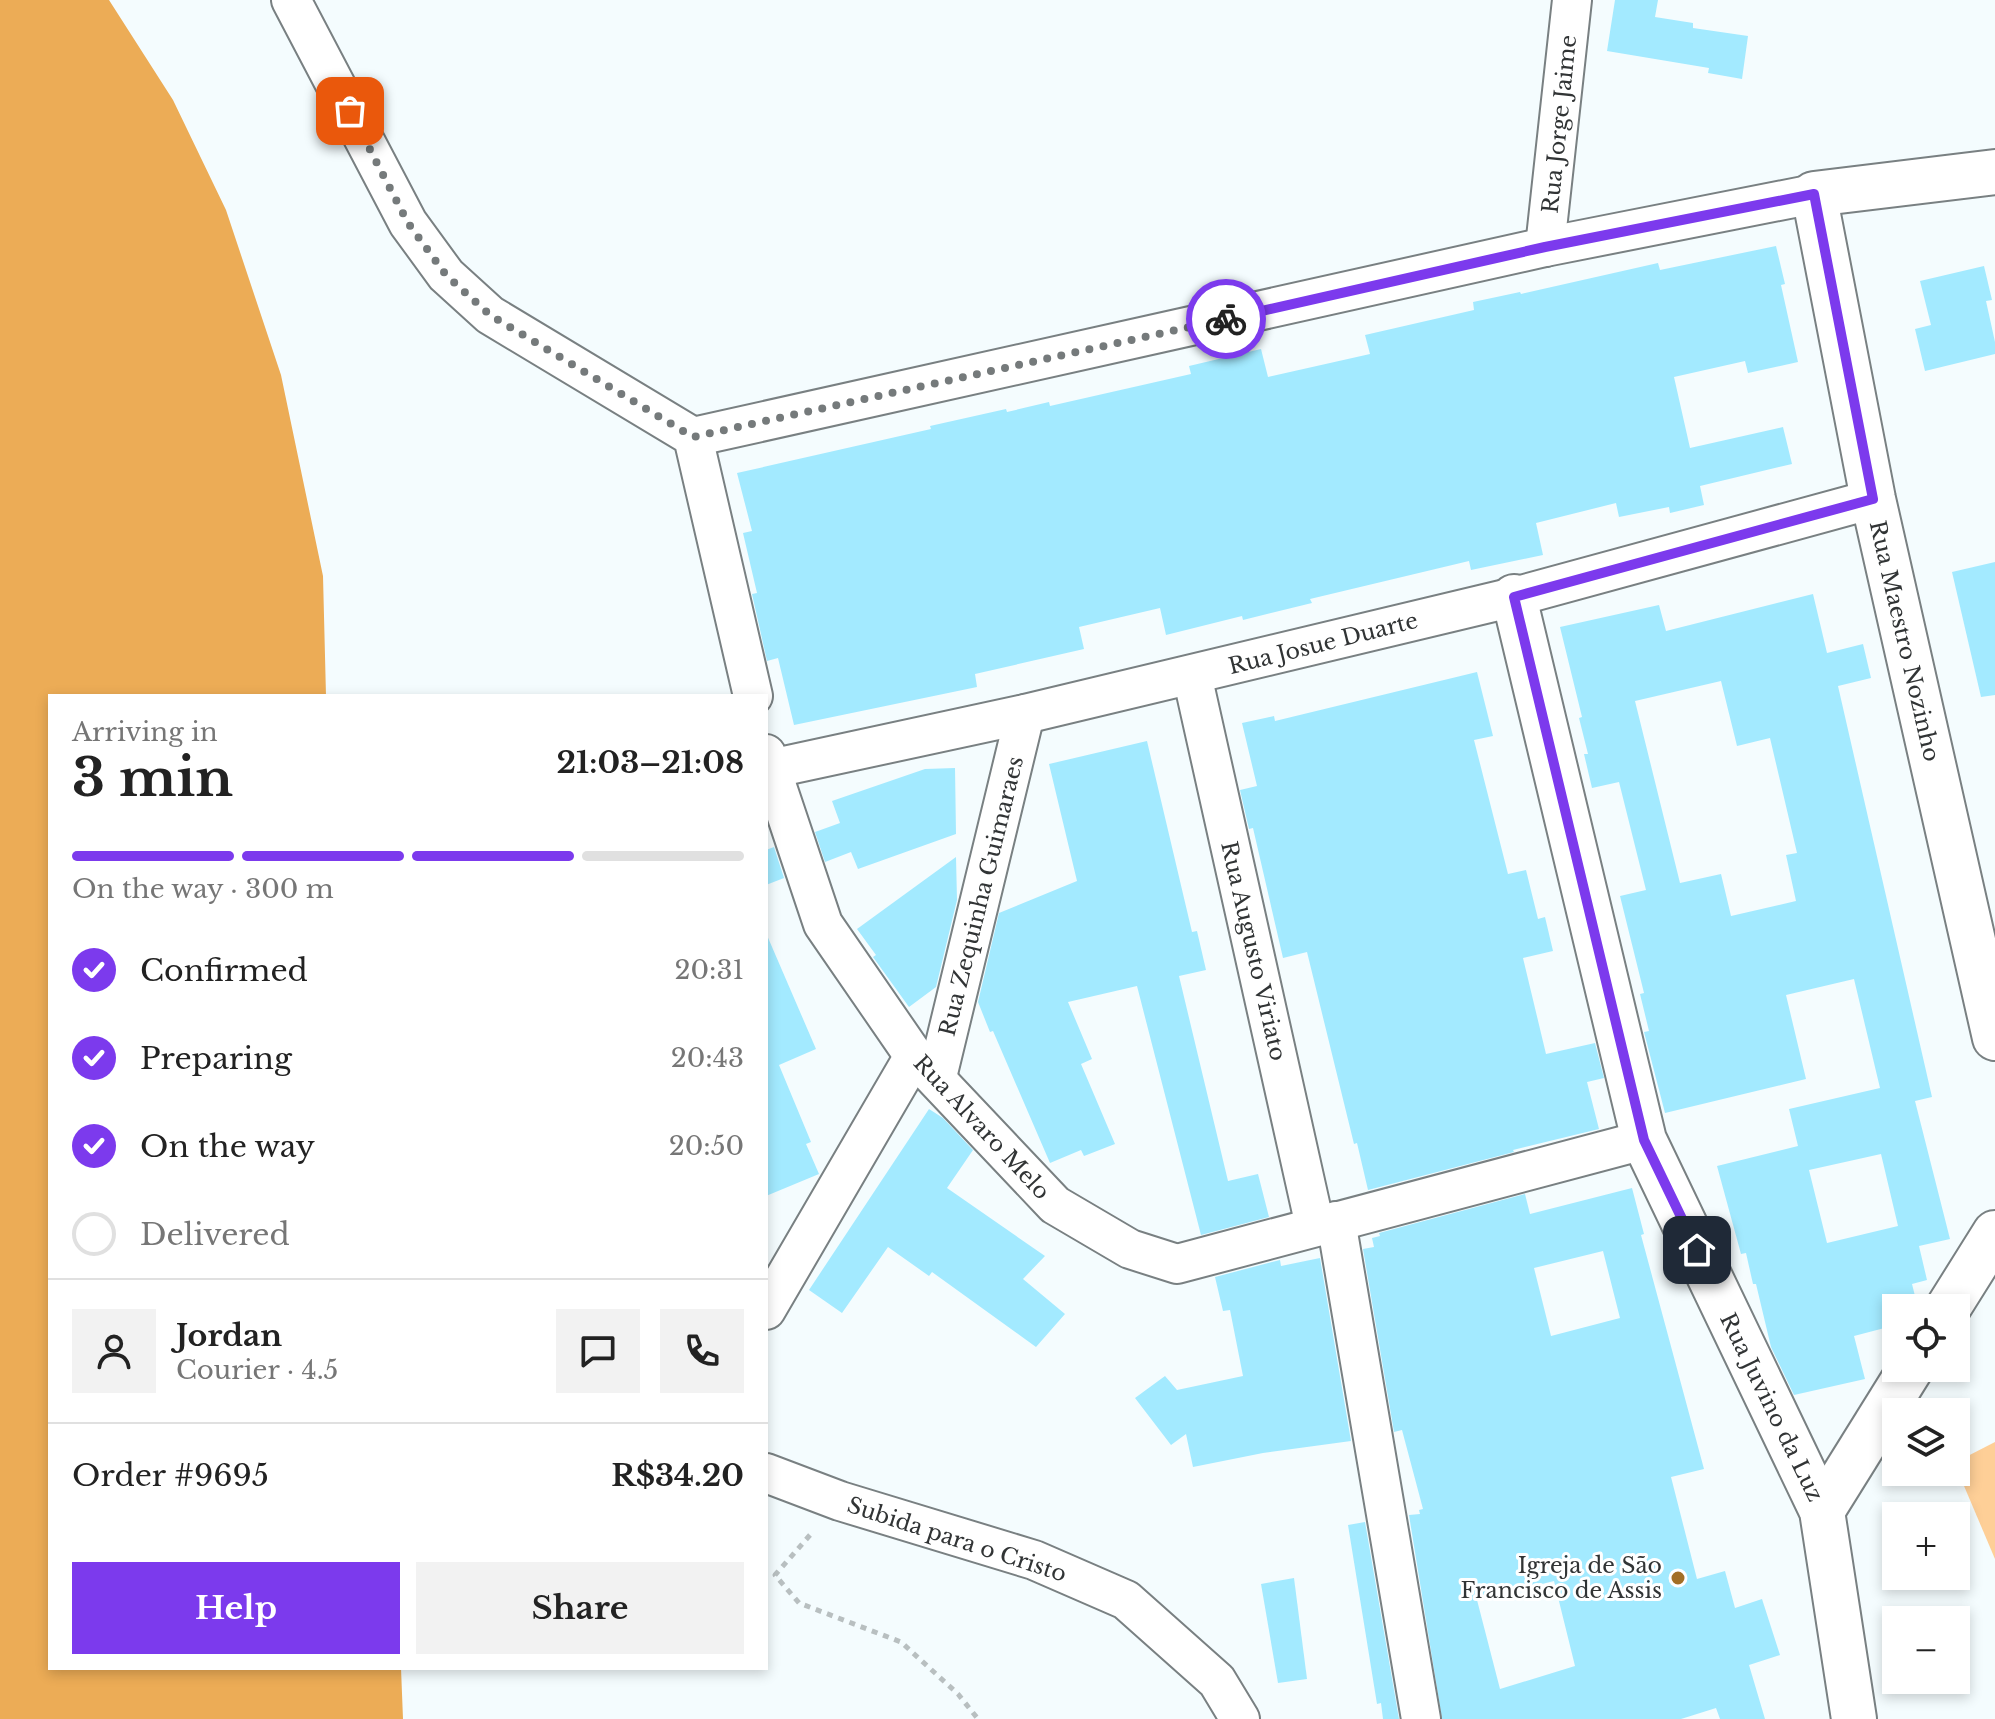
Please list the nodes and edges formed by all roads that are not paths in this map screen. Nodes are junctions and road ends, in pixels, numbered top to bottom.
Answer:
1 (291, 0) edge
2 (1572, 0) edge
3 (1995, 172) edge
4 (1814, 194) junction
5 (1545, 247) junction
6 (693, 437) junction
7 (1873, 499) junction
8 (1514, 597) junction
9 (1192, 675) junction
10 (753, 694) edge
11 (1025, 714) junction
12 (768, 761) edge
13 (1995, 1038) edge
14 (925, 1066) junction
15 (1644, 1140) junction
16 (1325, 1224) junction
17 (1995, 1233) edge
18 (1957, 1294) edge
19 (768, 1307) edge
20 (1902, 1382) edge
21 (768, 1474) edge
22 (1822, 1511) junction
23 (1240, 1719) edge
24 (1421, 1719) edge
25 (1854, 1719) edge

1 - 6 street
2 - 5 street, Rua Jorge Jaime
3 - 4 street
4 - 5 street
4 - 7 street, Rua Maestro Nozinho
5 - 6 street
6 - 10 street
7 - 8 street, Rua Josue Duarte
7 - 13 street, Rua Maestro Nozinho
8 - 9 street, Rua Josue Duarte
8 - 15 street, Rua Juvino da Luz
9 - 11 street, Rua Josue Duarte
9 - 16 street, Rua Augusto Viriato
11 - 12 street, Rua Josue Duarte
11 - 14 street, Rua Zequinha Guimaraes
12 - 14 street, Rua Alvaro Melo
14 - 16 street, Rua Alvaro Melo
14 - 19 street
15 - 16 street, Rua Alvaro Melo
15 - 22 street, Rua Juvino da Luz
16 - 24 street, Rua Augusto Viriato
17 - 18 street
20 - 22 street
21 - 23 street, Subida para o Cristo
22 - 25 street, Rua Juvino da Luz

